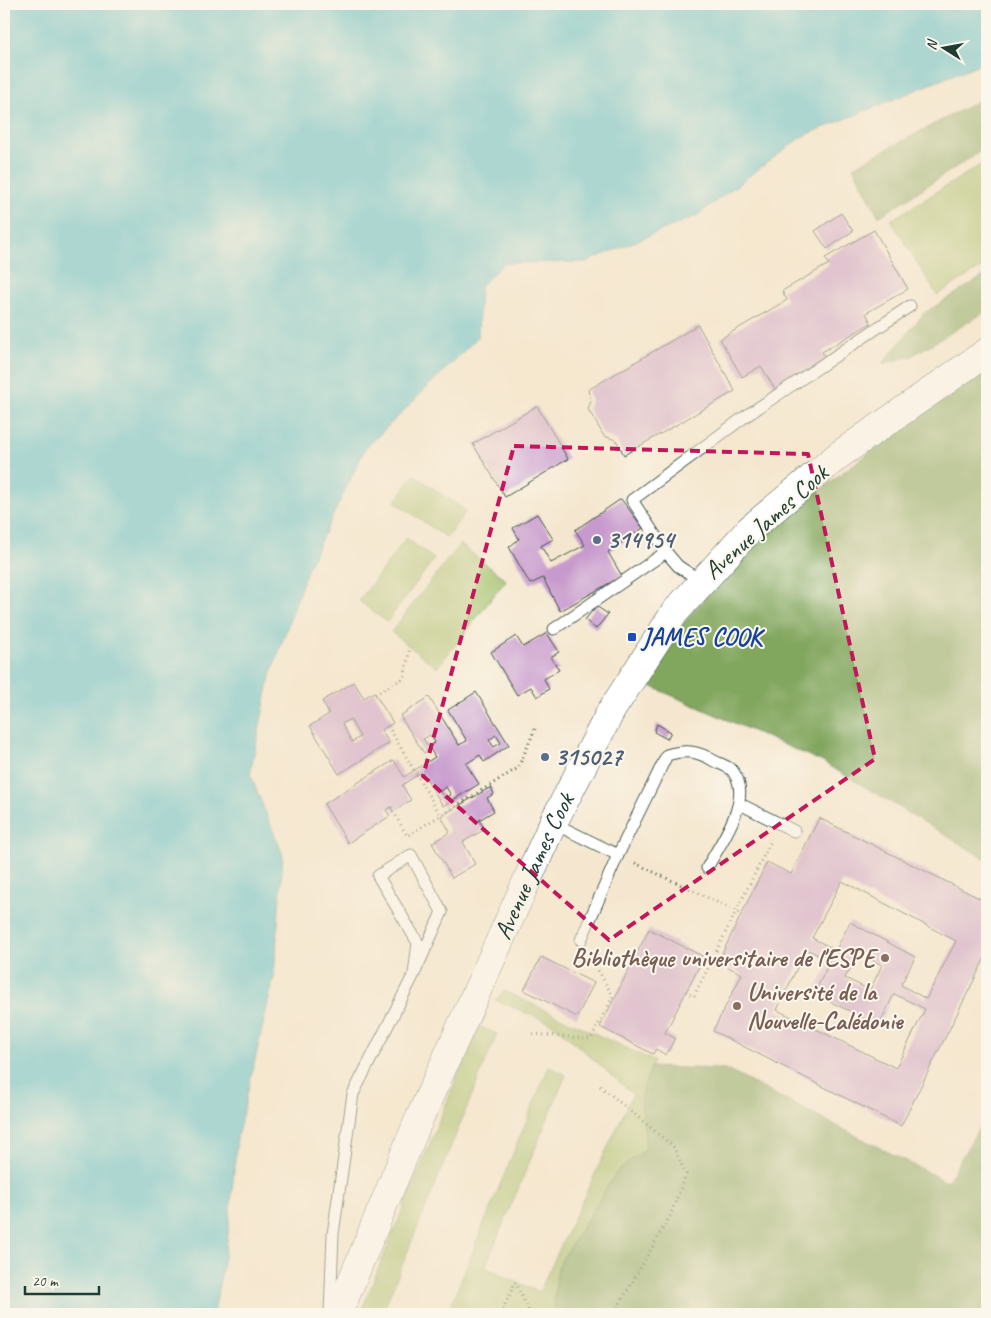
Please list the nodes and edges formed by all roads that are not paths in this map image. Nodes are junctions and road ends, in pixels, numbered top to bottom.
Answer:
1 (910, 306) dead end
2 (987, 352) edge
3 (666, 552) junction
4 (701, 581) junction
5 (554, 629) dead end
6 (740, 804) junction
7 (553, 823) junction
8 (794, 831) dead end
9 (618, 855) junction
10 (707, 868) dead end
11 (581, 940) road end
12 (414, 974) junction
13 (330, 1314) edge
14 (338, 1314) edge

1 - 3 lane
2 - 4 main road, Avenue James Cook
3 - 4 lane
3 - 5 lane
4 - 7 main road, Avenue James Cook
6 - 8 lane
6 - 9 lane
6 - 10 lane
7 - 9 lane
7 - 14 main road, Avenue James Cook
9 - 11 lane
12 - 12 lane
12 - 13 lane

